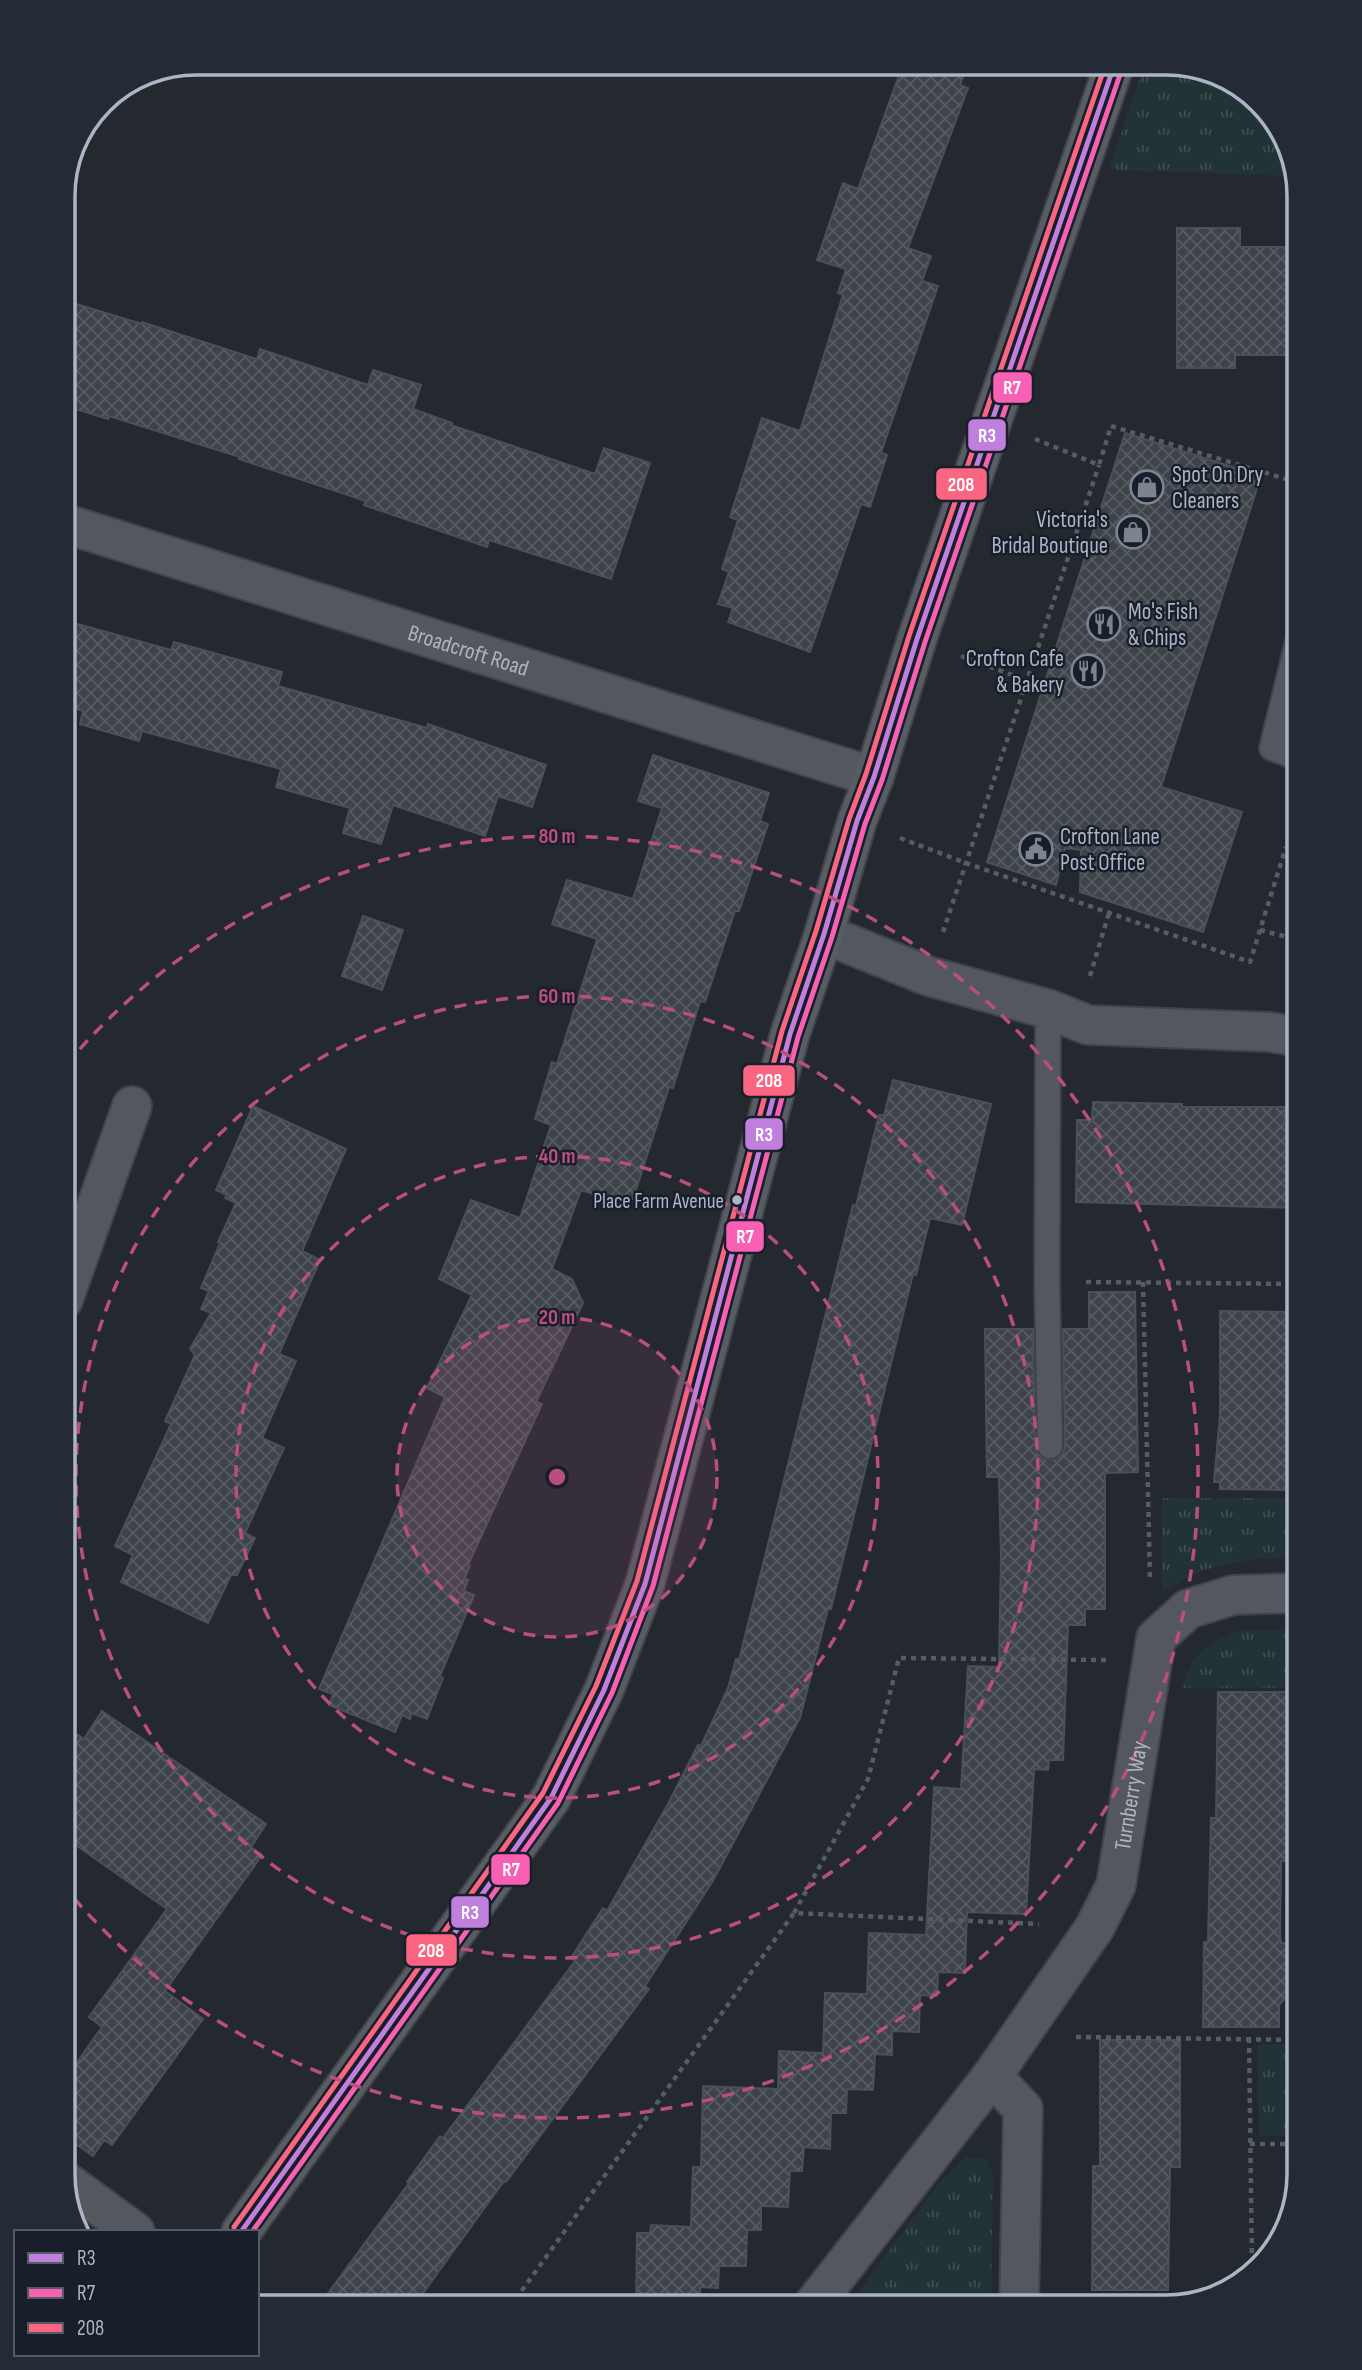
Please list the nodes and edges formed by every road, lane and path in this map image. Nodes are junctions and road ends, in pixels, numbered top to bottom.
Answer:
1 (1111, 76) edge
2 (992, 422) junction
3 (1099, 465) junction
4 (1287, 479) edge
5 (76, 527) edge
6 (917, 639) junction
7 (1026, 680) junction
8 (1287, 686) edge
9 (1287, 754) edge
10 (874, 777) junction
11 (856, 821) junction
12 (1286, 847) dead end
13 (966, 863) junction
14 (1109, 913) junction
15 (1260, 930) junction
16 (824, 934) junction
17 (1287, 937) edge
18 (929, 975) junction
19 (1062, 1016) junction
20 (1287, 1035) edge
21 (132, 1106) dead end
22 (75, 1265) edge
23 (1047, 1281) junction
24 (1143, 1282) junction
25 (1287, 1284) edge
26 (1050, 1446) dead end
27 (1287, 1593) edge
28 (1170, 1625) junction
29 (1152, 1660) junction
30 (794, 1913) junction
31 (1095, 1927) junction
32 (1018, 2036) junction
33 (1249, 2038) junction
34 (1287, 2040) edge
35 (992, 2076) junction
36 (1250, 2144) junction
37 (1287, 2144) edge
38 (77, 2190) edge
39 (132, 2230) edge
40 (242, 2230) edge
41 (1252, 2258) edge
42 (519, 2294) edge
43 (822, 2295) edge
44 (1019, 2295) edge

1 - 2 street
2 - 3 path
2 - 6 street
3 - 4 path
3 - 7 path
5 - 10 street, Broadcroft Road
6 - 7 path
6 - 10 street
7 - 13 path
8 - 9 lane
10 - 11 street
11 - 13 path
11 - 16 street
12 - 15 path
13 - 14 path
13 - 18 path
14 - 15 path
14 - 19 path
15 - 17 path
16 - 18 street
16 - 40 street
18 - 19 street
19 - 20 street
19 - 23 lane
21 - 22 street
23 - 24 path
23 - 26 lane
24 - 25 path
24 - 28 path
27 - 28 street, Turnberry Way
28 - 29 street, Turnberry Way
29 - 30 path
29 - 31 street, Turnberry Way
30 - 31 path
30 - 42 path
31 - 32 street, Turnberry Way
32 - 33 path
32 - 35 street, Turnberry Way
33 - 34 path
33 - 36 path
35 - 43 street, Turnberry Way
35 - 44 street
36 - 37 path
36 - 41 path
38 - 39 street

